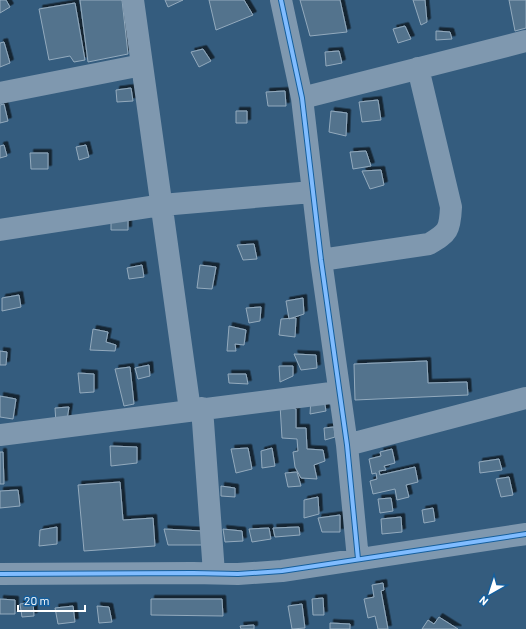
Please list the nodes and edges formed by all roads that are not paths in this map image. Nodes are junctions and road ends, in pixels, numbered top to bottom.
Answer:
1 (133, 0) edge
2 (281, 0) edge
3 (526, 41) edge
4 (142, 65) junction
5 (418, 68) junction
6 (0, 93) edge
7 (302, 98) junction
8 (312, 192) junction
9 (162, 205) junction
10 (0, 230) edge
11 (321, 260) junction
12 (339, 392) junction
13 (526, 398) edge
14 (196, 409) junction
15 (0, 435) edge
16 (347, 445) junction
17 (526, 534) edge
18 (358, 559) junction
19 (214, 573) junction
20 (0, 574) edge

1 - 4 street
2 - 7 street
3 - 5 street
4 - 6 street
4 - 9 street
5 - 7 street
5 - 11 street
7 - 8 street
8 - 9 street
8 - 11 street
9 - 10 street
9 - 14 street
11 - 12 street
12 - 14 street
12 - 16 street
13 - 16 street
14 - 15 street
14 - 19 street
16 - 18 street
17 - 18 street
18 - 19 street
19 - 20 street

